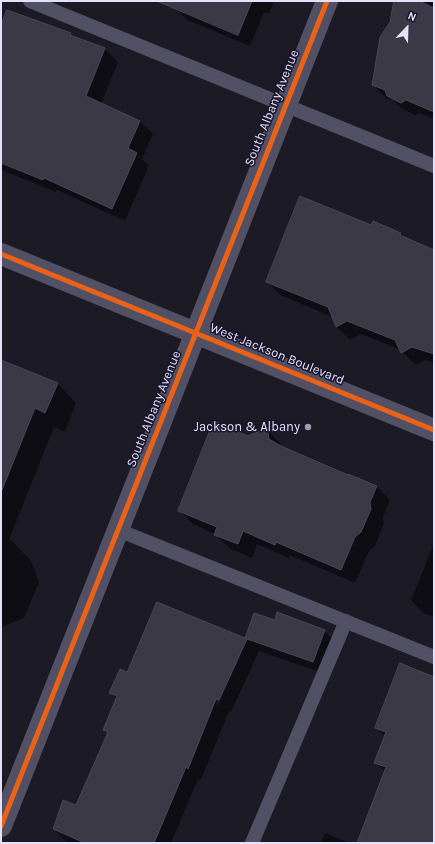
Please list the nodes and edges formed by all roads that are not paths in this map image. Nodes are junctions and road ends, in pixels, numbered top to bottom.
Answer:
1 (30, 1) edge
2 (327, 1) edge
3 (63, 7) edge
4 (285, 106) junction
5 (434, 166) edge
6 (1, 254) edge
7 (196, 333) junction
8 (434, 430) edge
9 (118, 530) junction
10 (346, 621) junction
11 (434, 657) edge
12 (1, 826) edge
13 (252, 843) edge

1 - 3 lane
2 - 4 street, South Albany Avenue
3 - 4 lane
4 - 5 lane
4 - 7 street, South Albany Avenue
6 - 7 street, West Jackson Boulevard
7 - 8 street, West Jackson Boulevard
7 - 9 street, South Albany Avenue
9 - 10 lane
9 - 12 street, South Albany Avenue
10 - 11 lane
10 - 13 lane

